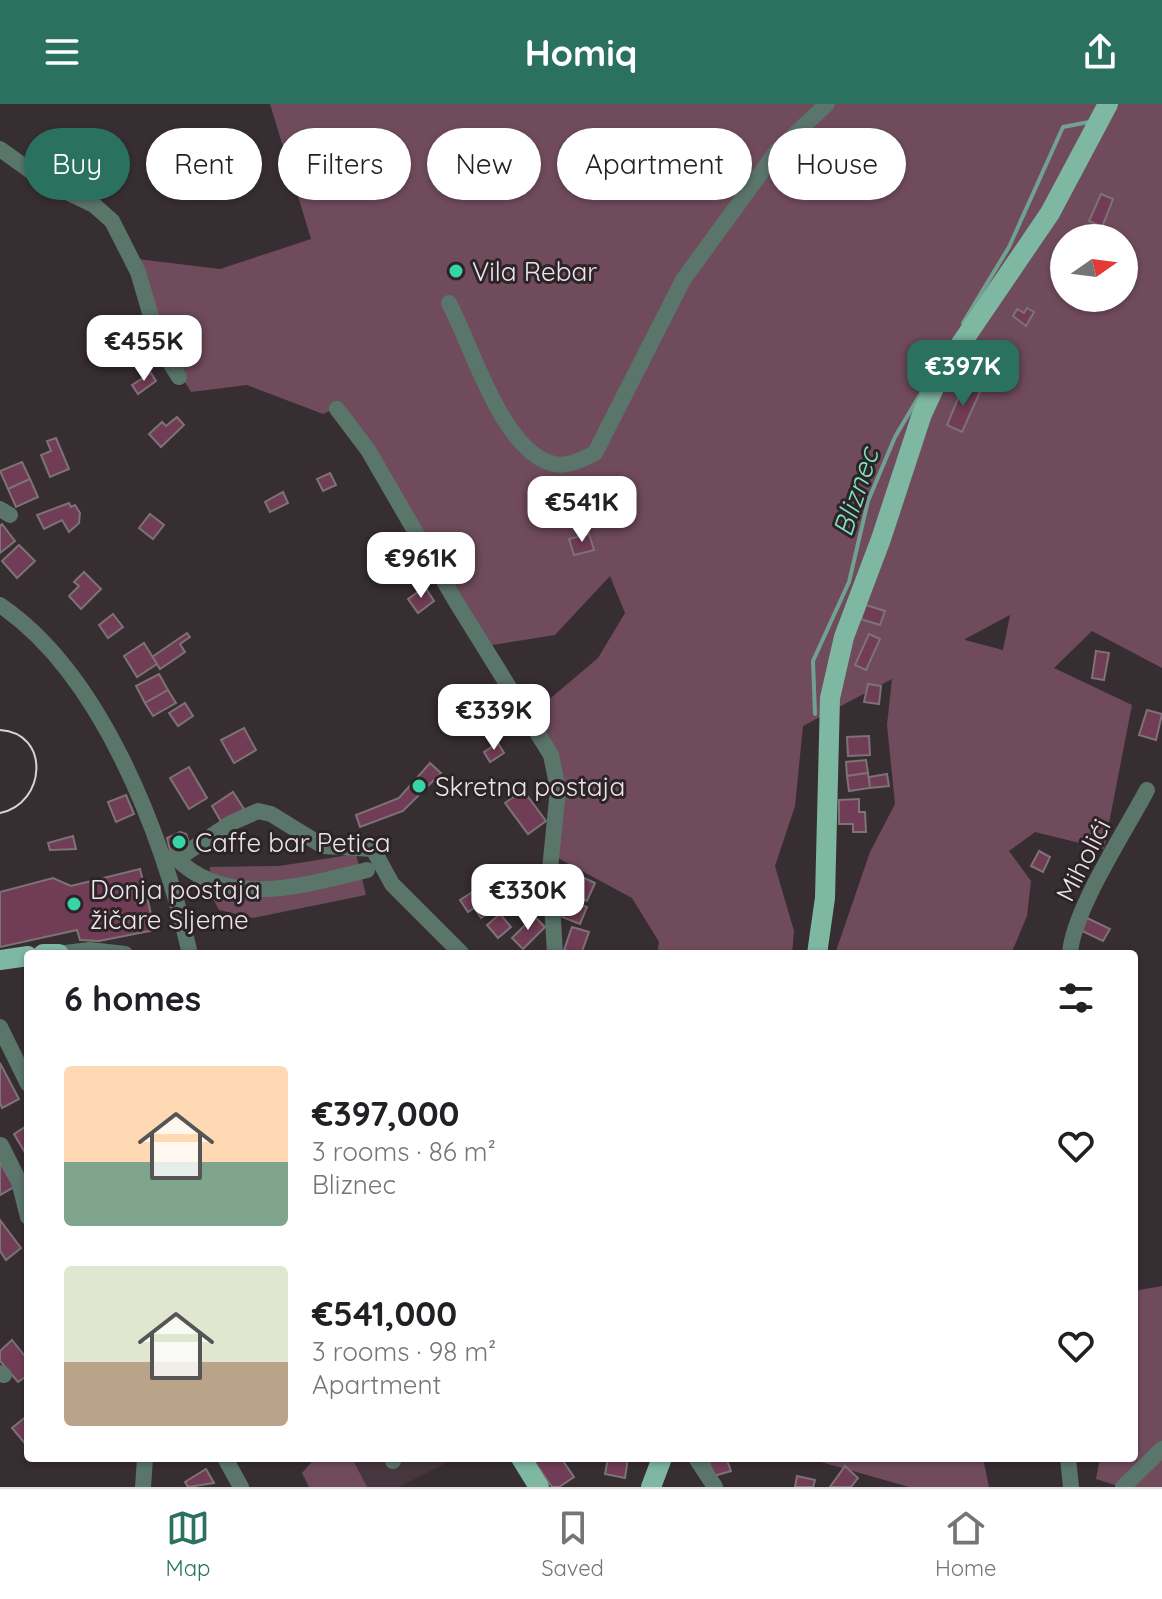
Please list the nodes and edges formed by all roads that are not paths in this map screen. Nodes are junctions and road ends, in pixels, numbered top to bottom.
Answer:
1 (827, 104) edge
2 (1108, 104) edge
3 (0, 149) edge
4 (449, 303) dead end
5 (179, 377) dead end
6 (337, 409) dead end
7 (0, 605) edge
8 (1147, 790) dead end
9 (170, 858) junction
10 (367, 870) dead end
11 (184, 931) junction
12 (182, 950) edge
13 (189, 950) edge
14 (458, 950) edge
15 (555, 950) edge
16 (818, 950) edge
17 (1070, 950) edge
18 (24, 957) edge
19 (0, 960) edge
20 (0, 1029) edge
21 (24, 1076) edge
22 (1, 1145) edge
23 (24, 1201) edge
24 (1162, 1449) edge
25 (145, 1462) edge
26 (227, 1462) edge
27 (523, 1462) edge
28 (660, 1462) edge
29 (699, 1462) edge
30 (1068, 1462) edge
31 (143, 1487) edge
32 (241, 1487) edge
33 (539, 1487) edge
34 (651, 1487) edge
35 (715, 1487) edge
36 (1071, 1487) edge
37 (1123, 1487) edge

1 - 4 street
2 - 16 main road
3 - 5 street
6 - 15 street
7 - 9 street
8 - 17 street, Miholići
9 - 10 street
9 - 11 street
9 - 14 street
11 - 12 street
11 - 13 street
18 - 19 main road
20 - 21 street
22 - 23 street
24 - 37 street
25 - 31 street
26 - 32 street
27 - 33 main road
28 - 34 main road
29 - 35 street
30 - 36 street

